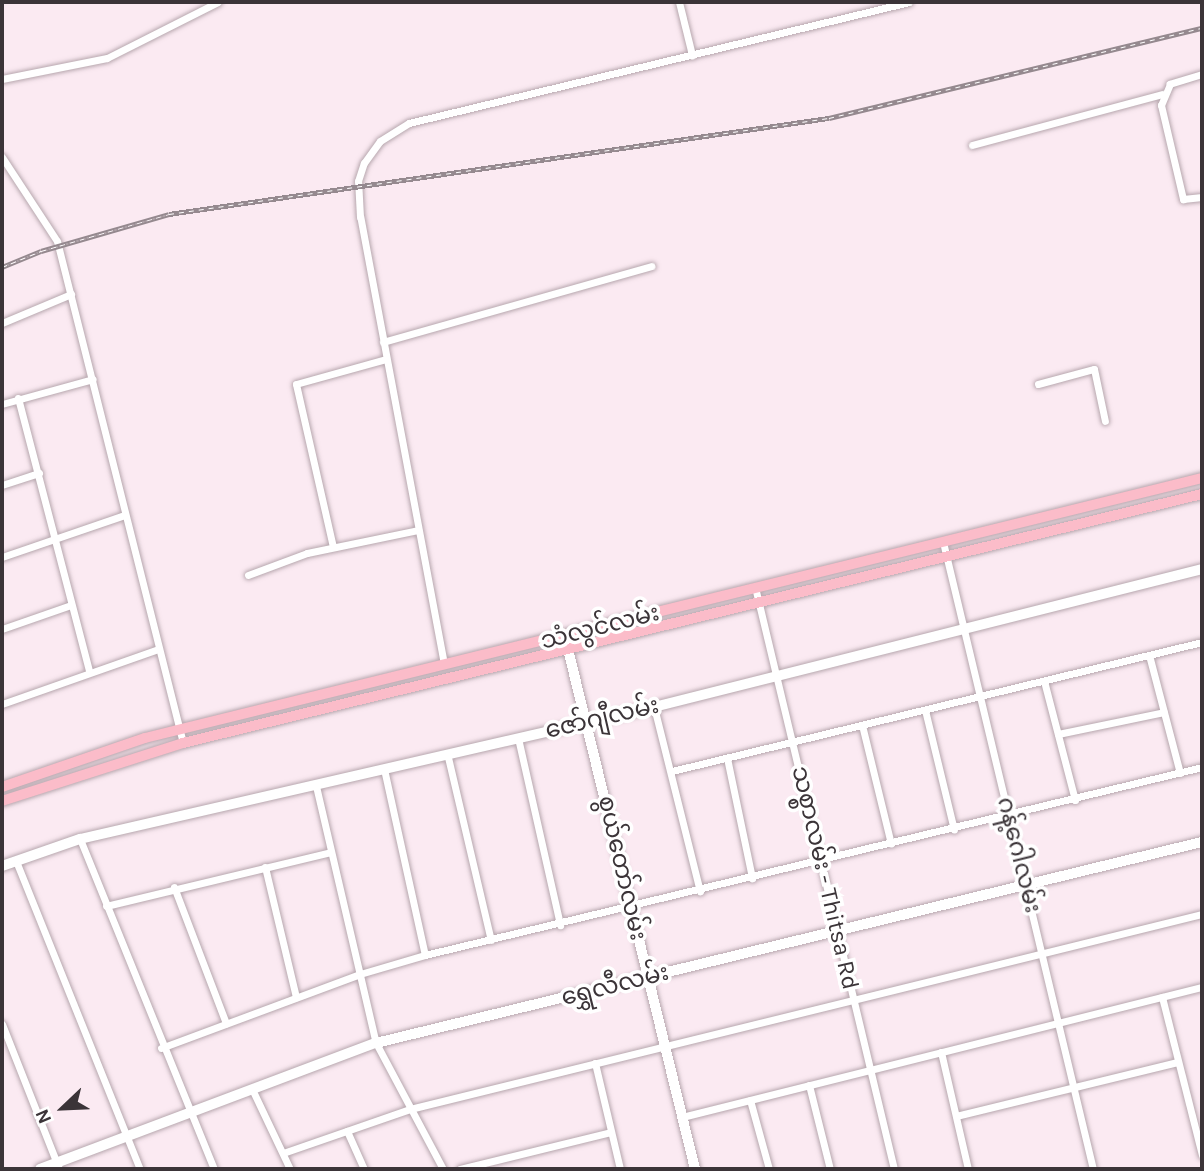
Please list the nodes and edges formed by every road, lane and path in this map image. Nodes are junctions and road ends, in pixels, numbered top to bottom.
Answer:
1 (218, 2) edge
2 (679, 2) edge
3 (909, 2) edge
4 (692, 55) junction
5 (1202, 74) edge
6 (2, 79) edge
7 (1162, 94) junction
8 (972, 145) dead end
9 (2, 157) edge
10 (1202, 197) edge
11 (651, 266) dead end
12 (71, 294) junction
13 (2, 323) edge
14 (383, 342) junction
15 (386, 359) junction
16 (93, 379) junction
17 (1038, 384) dead end
18 (18, 398) junction
19 (2, 404) edge
20 (1105, 421) dead end
21 (39, 472) junction
22 (1202, 478) edge
23 (2, 485) edge
24 (1202, 494) edge
25 (1095, 505) junction
26 (125, 515) junction
27 (1098, 519) junction
28 (418, 530) junction
29 (55, 539) junction
30 (943, 542) junction
31 (333, 547) junction
32 (946, 556) junction
33 (2, 557) edge
34 (1201, 573) edge
35 (248, 575) dead end
36 (755, 587) junction
37 (758, 601) junction
38 (71, 605) junction
39 (964, 628) junction
40 (2, 629) edge
41 (565, 636) junction
42 (1202, 642) edge
43 (158, 649) junction
44 (568, 649) junction
45 (1149, 655) junction
46 (444, 664) junction
47 (89, 671) junction
48 (776, 676) junction
49 (377, 681) junction
50 (1044, 681) junction
51 (380, 695) junction
52 (980, 696) junction
53 (2, 704) edge
54 (654, 707) junction
55 (925, 709) junction
56 (1164, 712) junction
57 (588, 720) junction
58 (862, 725) junction
59 (179, 729) junction
60 (1058, 734) junction
61 (518, 738) junction
62 (793, 742) junction
63 (183, 743) junction
64 (447, 753) junction
65 (727, 758) junction
66 (1202, 767) edge
67 (384, 769) junction
68 (672, 771) junction
69 (1180, 773) junction
70 (2, 785) edge
71 (316, 786) junction
72 (1075, 800) junction
73 (2, 801) edge
74 (1010, 817) junction
75 (954, 830) junction
76 (80, 839) junction
77 (1202, 842) edge
78 (891, 844) junction
79 (331, 852) junction
80 (821, 860) junction
81 (16, 861) junction
82 (2, 866) edge
83 (265, 867) junction
84 (751, 878) junction
85 (1027, 885) junction
86 (173, 887) junction
87 (700, 891) junction
88 (106, 906) junction
89 (631, 908) junction
90 (1202, 914) edge
91 (560, 925) junction
92 (838, 929) junction
93 (491, 940) junction
94 (1043, 954) junction
95 (425, 955) junction
96 (360, 974) junction
97 (648, 977) junction
98 (1202, 987) edge
99 (296, 997) junction
100 (1161, 997) junction
101 (854, 999) junction
102 (226, 1023) junction
103 (1059, 1023) junction
104 (2, 1024) edge
105 (376, 1043) junction
106 (664, 1045) junction
107 (161, 1048) junction
108 (942, 1052) junction
109 (1178, 1062) junction
110 (595, 1063) junction
111 (870, 1069) junction
112 (809, 1085) junction
113 (1074, 1088) junction
114 (252, 1089) junction
115 (750, 1100) junction
116 (410, 1109) junction
117 (188, 1113) junction
118 (682, 1116) junction
119 (956, 1116) junction
120 (347, 1131) junction
121 (611, 1132) junction
122 (125, 1139) junction
123 (283, 1153) junction
124 (1202, 1153) edge
125 (58, 1166) edge
126 (40, 1169) edge
127 (140, 1169) edge
128 (214, 1169) edge
129 (290, 1169) edge
130 (364, 1169) edge
131 (443, 1169) edge
132 (460, 1169) edge
133 (620, 1169) edge
134 (695, 1169) edge
135 (769, 1169) edge
136 (830, 1169) edge
137 (894, 1169) edge
138 (968, 1169) edge
139 (1093, 1169) edge

1 - 6 street
2 - 4 street
3 - 4 street
4 - 14 street
5 - 7 street
7 - 8 street
7 - 10 street
9 - 12 street
11 - 14 street
12 - 13 street
12 - 16 street
14 - 15 street
15 - 28 street
15 - 31 street
16 - 18 street
16 - 26 street
17 - 20 street
18 - 19 street
18 - 21 street
21 - 23 street
21 - 29 street
22 - 25 main road, သံလွင်လမ်း
24 - 27 main road, သံလွင်လမ်း
25 - 27 main road
25 - 30 main road, သံလွင်လမ်း
26 - 29 street
26 - 43 street
27 - 32 main road, သံလွင်လမ်း
28 - 31 street
28 - 46 street
29 - 33 street
29 - 38 street
30 - 32 street, ဂန့်ဂေါလမ်း
30 - 36 main road, သံလွင်လမ်း
31 - 35 street
32 - 37 main road, သံလွင်လမ်း
32 - 39 street, ဂန့်ဂေါလမ်း
34 - 39 street, ဇော်ဂျီလမ်း
36 - 37 street, သစ္စာလမ်း - Thitsa Rd
36 - 41 main road, သံလွင်လမ်း
37 - 44 main road, သံလွင်လမ်း
37 - 48 street, သစ္စာလမ်း - Thitsa Rd
38 - 40 street
38 - 47 street
39 - 48 street, ဇော်ဂျီလမ်း
39 - 52 street, ဂန့်ဂေါလမ်း
41 - 44 street, စွယ်တော်လမ်း
41 - 46 main road, သံလွင်လမ်း
42 - 45 street
43 - 47 street
43 - 59 street
44 - 51 main road, သံလွင်လမ်း
44 - 57 street, စွယ်တော်လမ်း
45 - 50 street
45 - 56 street
46 - 49 main road, သံလွင်လမ်း
47 - 53 street
48 - 54 street, ဇော်ဂျီလမ်း
48 - 62 street, သစ္စာလမ်း - Thitsa Rd
49 - 51 main road
49 - 59 main road, သံလွင်လမ်း
50 - 52 street
50 - 60 street
51 - 63 main road, သံလွင်လမ်း
52 - 55 street
52 - 74 street, ဂန့်ဂေါလမ်း
54 - 57 street, ဇော်ဂျီလမ်း
54 - 68 street
55 - 58 street
55 - 75 street
56 - 60 street
56 - 69 street
57 - 61 street, ဇော်ဂျီလမ်း
57 - 89 street, စွယ်တော်လမ်း
58 - 62 street
58 - 78 street
59 - 63 street
59 - 70 main road, သံလွင်လမ်း
60 - 72 street
61 - 64 street, ဇော်ဂျီလမ်း
61 - 91 street
62 - 65 street
62 - 80 street, သစ္စာလမ်း - Thitsa Rd
63 - 73 main road, သံလွင်လမ်း
64 - 67 street, ဇော်ဂျီလမ်း
64 - 93 street
65 - 68 street
65 - 84 street
66 - 69 street
67 - 71 street, ဇော်ဂျီလမ်း
67 - 95 street
68 - 87 street
69 - 72 street
71 - 76 street, ဇော်ဂျီလမ်း
71 - 79 street
72 - 74 street
74 - 75 street
74 - 85 street, ဂန့်ဂေါလမ်း
75 - 78 street
76 - 81 street, ဇော်ဂျီလမ်း
76 - 88 street
77 - 85 street, ရွှေလီလမ်း
78 - 80 street
79 - 83 street
79 - 96 street
80 - 84 street
80 - 92 street, သစ္စာလမ်း - Thitsa Rd
81 - 82 street, ဇော်ဂျီလမ်း
81 - 122 street
83 - 86 street
83 - 99 street
84 - 87 street
85 - 92 street, ရွှေလီလမ်း
85 - 94 street, ဂန့်ဂေါလမ်း
86 - 88 street
86 - 102 street
87 - 89 street
88 - 107 street
89 - 91 street
89 - 97 street, စွယ်တော်လမ်း
90 - 94 street
91 - 93 street
92 - 97 street, ရွှေလီလမ်း
92 - 101 street, သစ္စာလမ်း - Thitsa Rd
93 - 95 street
94 - 101 street
94 - 103 street, ဂန့်ဂေါလမ်း
95 - 96 street
96 - 99 street
96 - 105 street
97 - 105 street, ရွှေလီလမ်း
97 - 106 street, စွယ်တော်လမ်း
98 - 100 street
99 - 102 street
100 - 103 street
100 - 109 street
101 - 106 street
101 - 111 street, သစ္စာလမ်း - Thitsa Rd
102 - 107 street
103 - 108 street
103 - 113 street, ဂန့်ဂေါလမ်း
104 - 125 street
105 - 114 street, ရွှေလီလမ်း
105 - 116 street
106 - 110 street
106 - 118 street, စွယ်တော်လမ်း
107 - 117 street
108 - 111 street
108 - 119 street
109 - 113 street
109 - 124 street
110 - 116 street
110 - 121 street
111 - 112 street
111 - 137 street, သစ္စာလမ်း - Thitsa Rd
112 - 115 street
112 - 136 street
113 - 119 street
113 - 139 street, ဂန့်ဂေါလမ်း
114 - 117 street, ရွှေလီလမ်း
114 - 123 street
115 - 118 street
115 - 135 street
116 - 120 street
116 - 131 street
117 - 122 street, ရွှေလီလမ်း
117 - 128 street
118 - 134 street, စွယ်တော်လမ်း
119 - 138 street
120 - 123 street
120 - 130 street
121 - 132 street
121 - 133 street
122 - 125 street, ရွှေလီလမ်း
122 - 127 street
123 - 129 street
125 - 126 street, ရွှေလီလမ်း

